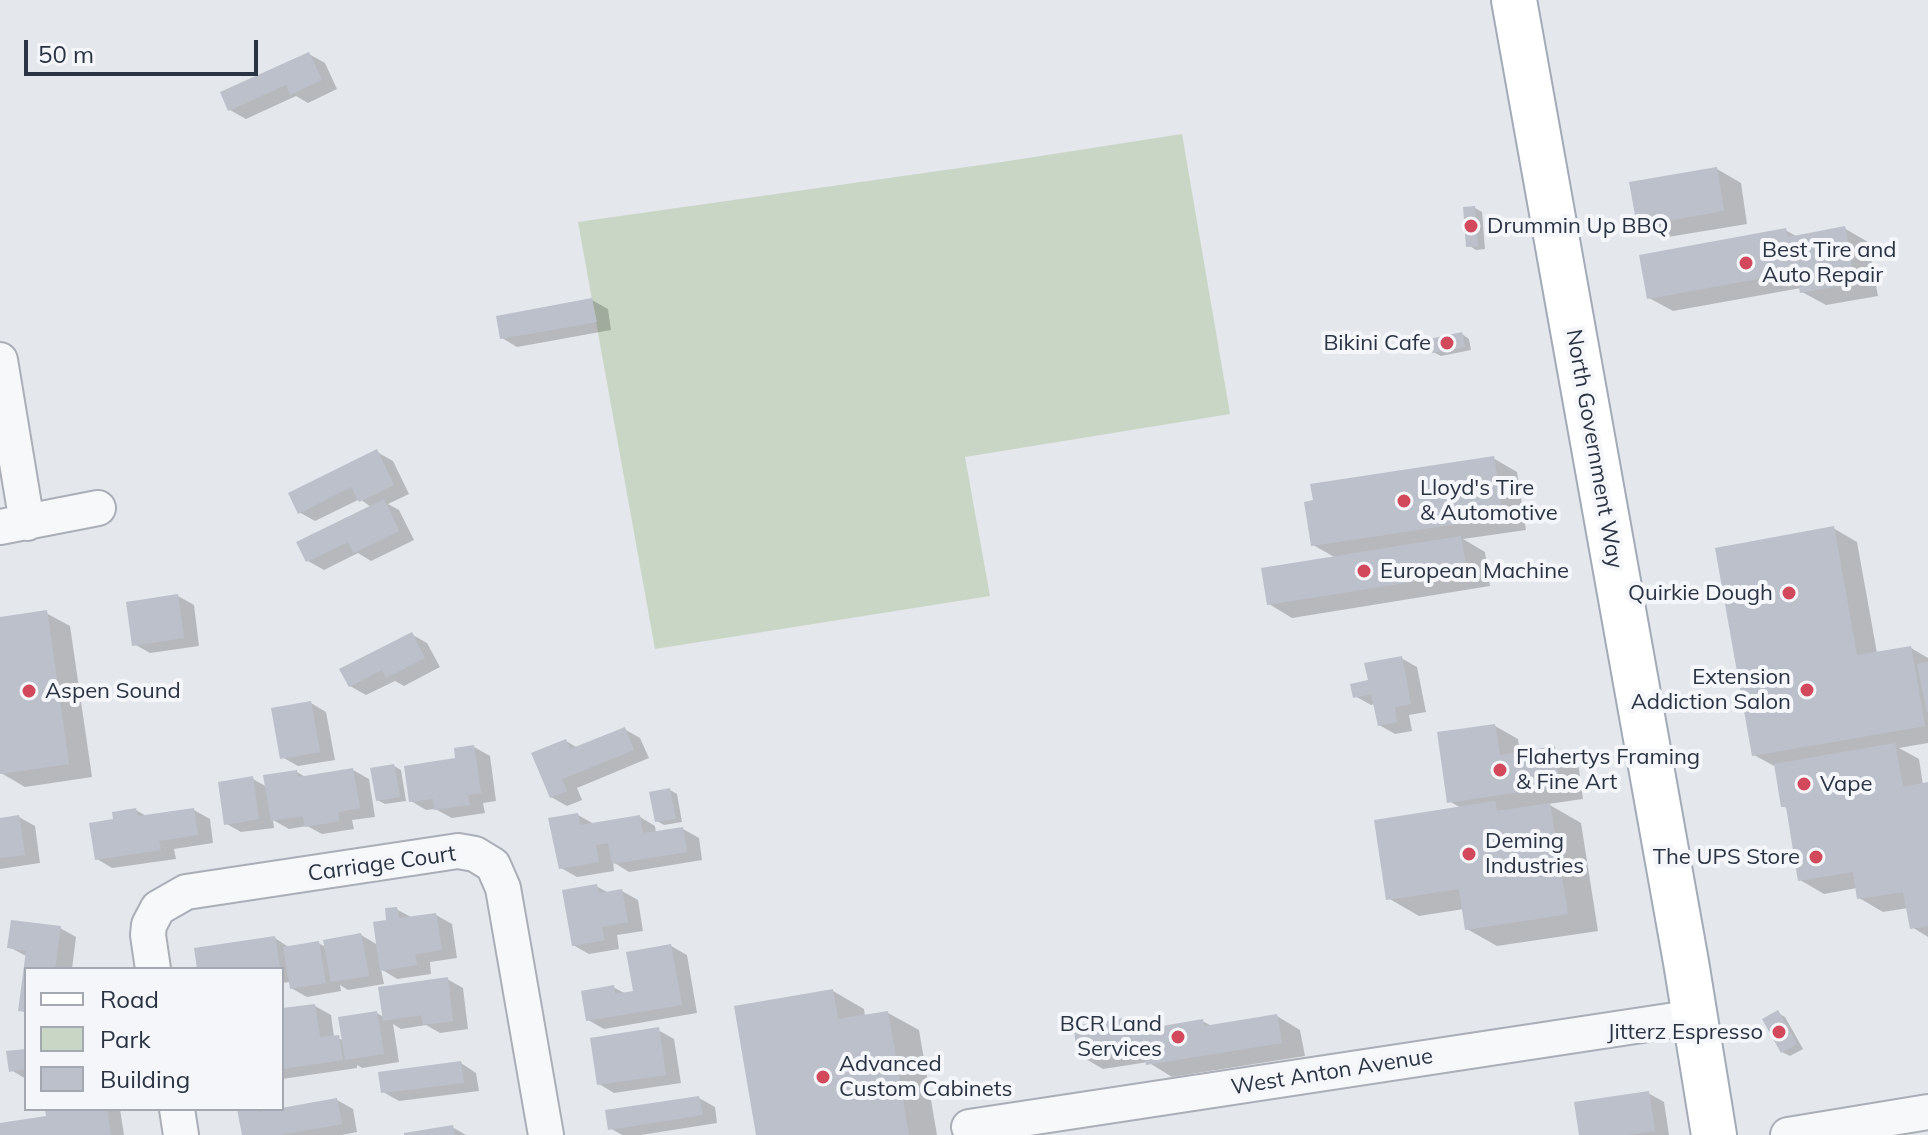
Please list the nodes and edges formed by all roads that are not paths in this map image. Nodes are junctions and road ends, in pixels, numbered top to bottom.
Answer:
1 (1514, 0) edge
2 (0, 360) edge
3 (98, 508) dead end
4 (13, 525) edge
5 (153, 967) edge
6 (1695, 1017) junction
7 (177, 1111) edge
8 (1928, 1112) edge
9 (969, 1127) dead end
10 (181, 1135) edge
11 (546, 1135) edge
12 (1714, 1135) edge
13 (1788, 1135) edge

1 - 6 main road, North Government Way
2 - 4 street
3 - 4 street
5 - 11 street, Carriage Court
6 - 9 street, West Anton Avenue
6 - 12 main road, North Government Way
7 - 10 street
8 - 13 street

